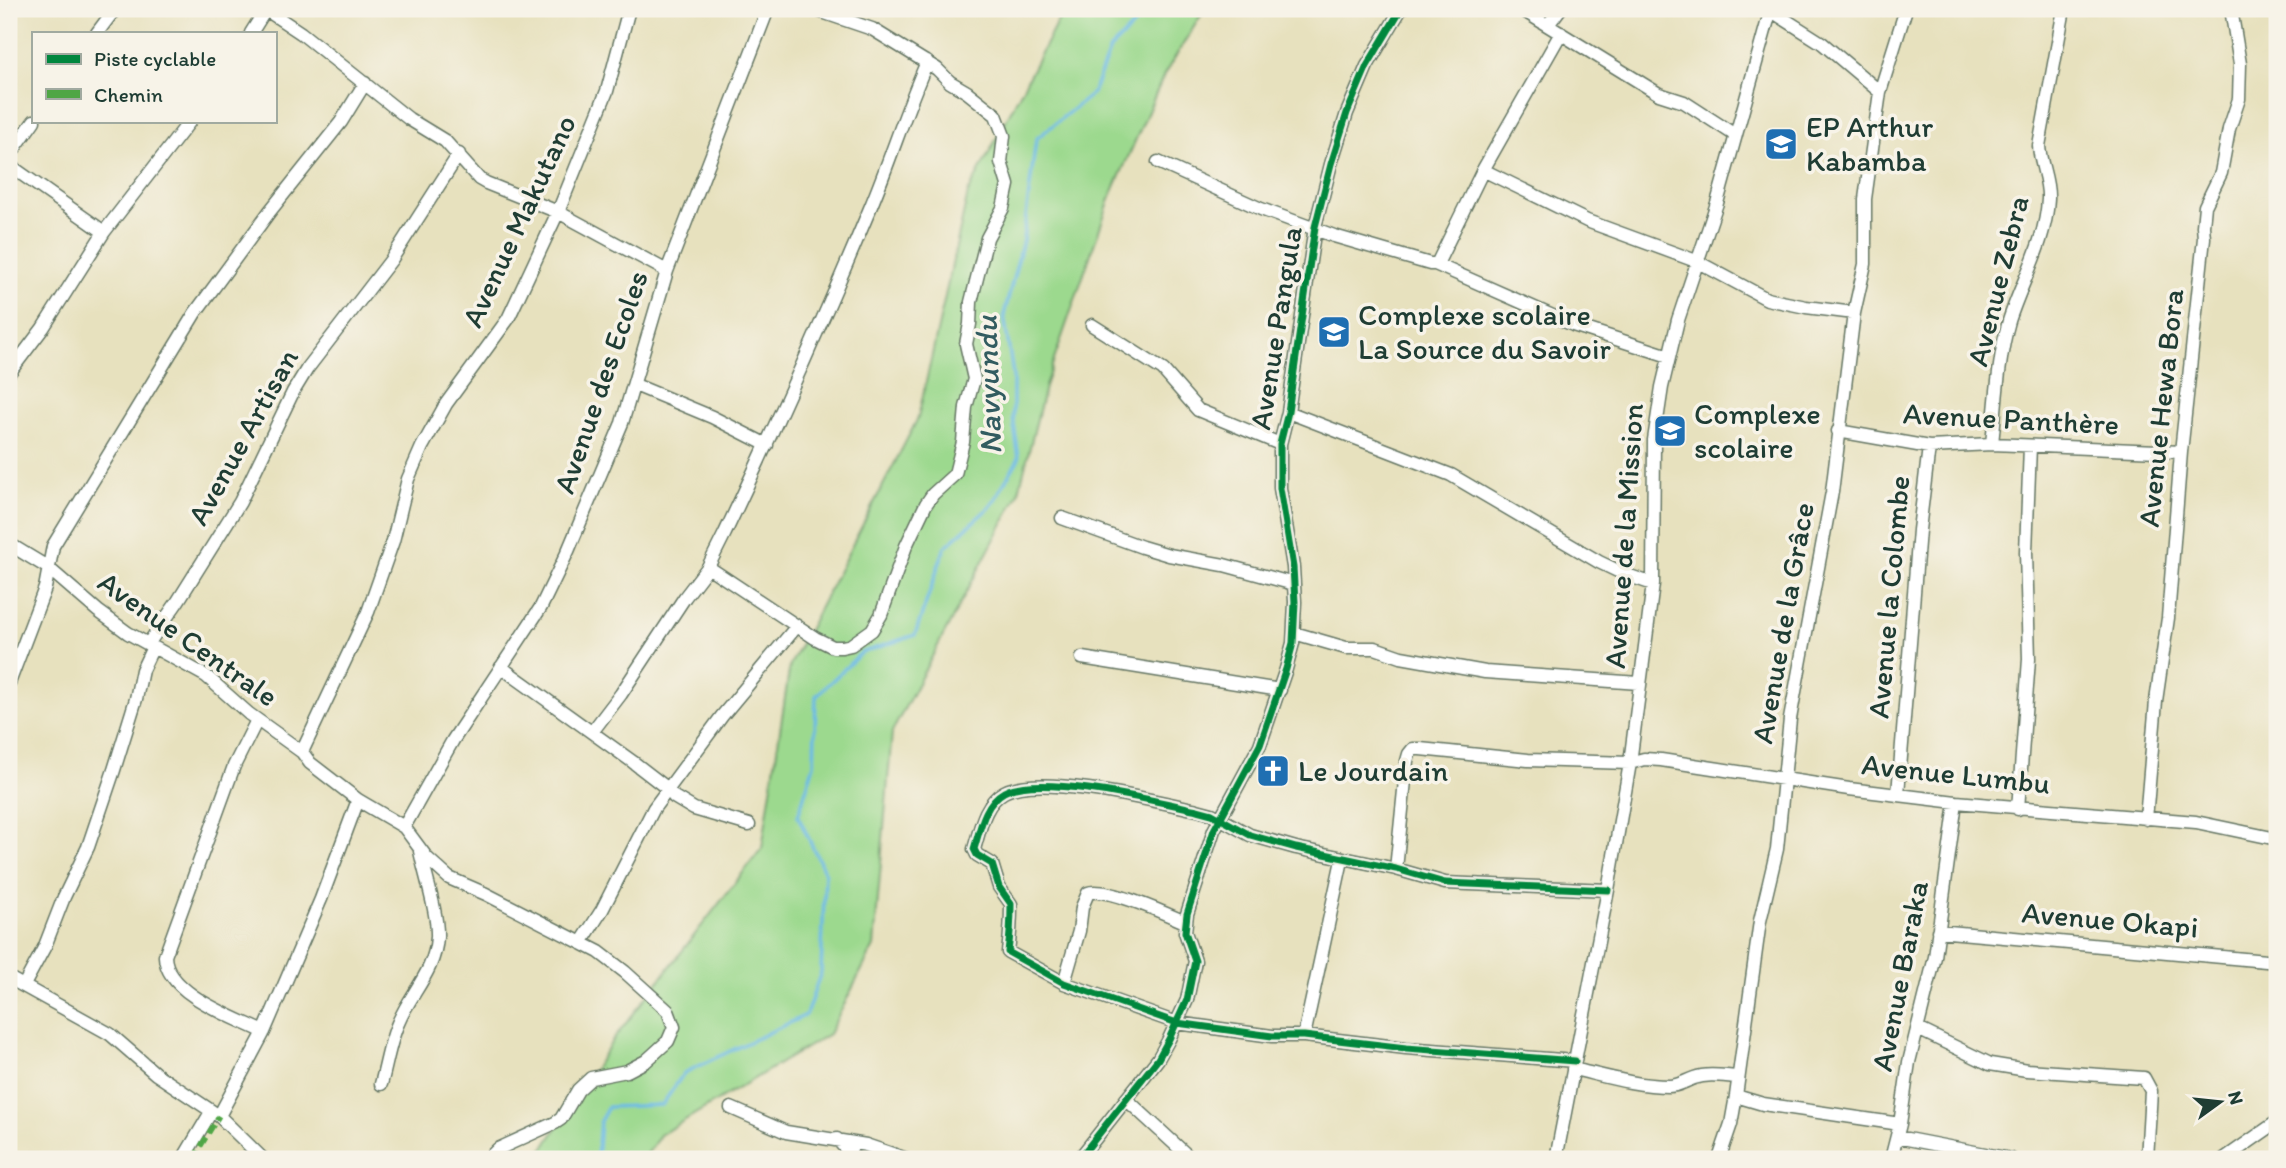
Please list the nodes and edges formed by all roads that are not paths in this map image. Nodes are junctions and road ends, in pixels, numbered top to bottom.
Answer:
1 (115, 9) edge
2 (266, 9) edge
3 (629, 9) edge
4 (768, 9) edge
5 (813, 9) edge
6 (1401, 9) edge
7 (1521, 9) edge
8 (1560, 9) edge
9 (1771, 9) edge
10 (1906, 9) edge
11 (2064, 9) edge
12 (2231, 9) edge
13 (1548, 25) junction
14 (98, 32) edge
15 (252, 32) edge
16 (1561, 33) junction
17 (927, 62) junction
18 (365, 83) junction
19 (1880, 92) junction
20 (33, 122) edge
21 (189, 122) edge
22 (1735, 135) junction
23 (460, 154) junction
24 (9, 156) edge
25 (1158, 162) dead end
26 (9, 165) edge
27 (1483, 170) junction
28 (558, 212) junction
29 (1315, 227) junction
30 (104, 232) junction
31 (1696, 261) junction
32 (1435, 264) junction
33 (667, 271) junction
34 (1854, 313) junction
35 (1092, 325) dead end
36 (1669, 356) junction
37 (9, 373) edge
38 (635, 385) junction
39 (1288, 412) junction
40 (1838, 431) junction
41 (767, 444) junction
42 (1280, 444) junction
43 (1992, 444) junction
44 (2030, 446) junction
45 (1929, 447) junction
46 (2181, 452) junction
47 (1062, 518) dead end
48 (9, 544) edge
49 (47, 567) junction
50 (708, 567) junction
51 (1294, 584) junction
52 (1653, 584) junction
53 (797, 626) junction
54 (1293, 633) junction
55 (150, 645) junction
56 (1082, 658) dead end
57 (501, 667) junction
58 (9, 683) edge
59 (1639, 683) junction
60 (1280, 690) junction
61 (257, 720) junction
62 (592, 732) junction
63 (302, 752) junction
64 (1630, 763) junction
65 (1784, 779) junction
66 (668, 789) junction
67 (1898, 794) junction
68 (358, 800) junction
69 (1956, 802) junction
70 (2018, 809) junction
71 (1220, 818) junction
72 (2146, 819) junction
73 (749, 825) dead end
74 (404, 827) junction
75 (2277, 839) edge
76 (418, 844) junction
77 (1342, 860) junction
78 (1396, 869) junction
79 (1608, 890) junction
80 (1185, 922) junction
81 (1938, 931) junction
82 (581, 943) junction
83 (2277, 962) edge
84 (9, 978) edge
85 (1064, 983) junction
86 (24, 985) junction
87 (1177, 1023) junction
88 (1918, 1029) junction
89 (264, 1032) junction
90 (1304, 1037) junction
91 (1574, 1065) junction
92 (1737, 1077) junction
93 (381, 1084) dead end
94 (1736, 1096) junction
95 (1126, 1099) junction
96 (731, 1108) dead end
97 (215, 1114) junction
98 (2277, 1122) edge
99 (1900, 1124) junction
100 (1897, 1138) junction
101 (836, 1139) junction
102 (183, 1159) edge
103 (263, 1159) edge
104 (488, 1159) edge
105 (855, 1159) edge
106 (907, 1159) edge
107 (1079, 1159) edge
108 (1191, 1159) edge
109 (1556, 1159) edge
110 (1719, 1159) edge
111 (1891, 1159) edge
112 (2011, 1159) edge
113 (2147, 1159) edge
114 (2224, 1159) edge

1 - 14 street
2 - 15 street
2 - 18 street
3 - 28 street, Avenue Makutano
4 - 33 street, Avenue des Ecoles
5 - 17 street
6 - 29 street, Avenue Pangula
7 - 13 street
8 - 13 street
9 - 19 street
9 - 22 street, Avenue de la Mission
10 - 19 street, Avenue de la Grâce
11 - 43 street, Avenue Zebra
12 - 46 street, Avenue Hewa Bora
13 - 16 street
16 - 22 street
16 - 27 street
17 - 41 street
17 - 53 street
18 - 23 street
18 - 49 street
19 - 34 street, Avenue de la Grâce
20 - 24 street
21 - 30 street
22 - 31 street, Avenue de la Mission
23 - 28 street
23 - 55 street, Avenue Artisan
25 - 29 street
26 - 30 street
27 - 31 street
27 - 32 street
28 - 33 street
28 - 63 street, Avenue Makutano
29 - 32 street
29 - 39 street, Avenue Pangula
30 - 37 street
31 - 34 street
31 - 36 street, Avenue de la Mission
32 - 36 street
33 - 38 street, Avenue des Ecoles
34 - 40 street, Avenue de la Grâce
35 - 42 street
36 - 52 street, Avenue de la Mission
38 - 41 street
38 - 57 street, Avenue des Ecoles
39 - 42 street, Avenue Pangula
39 - 52 street
40 - 45 street, Avenue Panthère
40 - 65 street, Avenue de la Grâce
41 - 50 street
42 - 51 street, Avenue Pangula
43 - 44 street, Avenue Panthère
43 - 45 street, Avenue Panthère
44 - 46 street, Avenue Panthère
44 - 70 street
45 - 67 street, Avenue la Colombe
46 - 72 street, Avenue Hewa Bora
47 - 51 street
48 - 49 street, Avenue Centrale
49 - 55 street, Avenue Centrale
49 - 58 street
50 - 53 street
50 - 62 street
51 - 54 street, Avenue Pangula
52 - 59 street, Avenue de la Mission
53 - 66 street
54 - 59 street
54 - 60 street, Avenue Pangula
55 - 61 street, Avenue Centrale
55 - 86 street, Avenue Artisan
56 - 60 street
57 - 62 street
57 - 74 street, Avenue des Ecoles
59 - 64 street, Avenue de la Mission
60 - 71 street, Avenue Pangula
61 - 63 street, Avenue Centrale
61 - 89 street
62 - 66 street
63 - 68 street, Avenue Centrale
64 - 65 street, Avenue Lumbu
64 - 78 street, Avenue Lumbu
64 - 79 street, Avenue de la Mission
65 - 67 street, Avenue Lumbu
65 - 92 street, Avenue de la Grâce
66 - 73 street
66 - 82 street
67 - 69 street, Avenue Lumbu
68 - 74 street, Avenue Centrale
68 - 89 street
69 - 70 street, Avenue Lumbu
69 - 81 street, Avenue Baraka
70 - 72 street, Avenue Lumbu
71 - 77 street
71 - 80 street, Avenue Pangula
71 - 85 street
72 - 75 street, Avenue Lumbu
74 - 76 street
76 - 82 street
76 - 93 street
77 - 78 street
77 - 90 street
78 - 79 street
79 - 91 street, Avenue de la Mission
80 - 85 street
80 - 87 street, Avenue Pangula
81 - 83 street, Avenue Okapi
81 - 88 street, Avenue Baraka
82 - 104 street
84 - 86 street
85 - 87 street
86 - 97 street
87 - 90 street
87 - 95 street, Avenue Pangula
88 - 99 street, Avenue Baraka
88 - 113 street
89 - 97 street
90 - 91 street
91 - 92 street
91 - 109 street, Avenue de la Mission
92 - 94 street, Avenue de la Grâce
94 - 99 street
94 - 110 street, Avenue de la Grâce
95 - 107 street, Avenue Pangula
95 - 108 street
96 - 101 street
97 - 102 street
97 - 103 street
98 - 114 street
99 - 100 street, Avenue Baraka
100 - 111 street, Avenue Baraka
100 - 112 street
101 - 105 street
101 - 106 street

